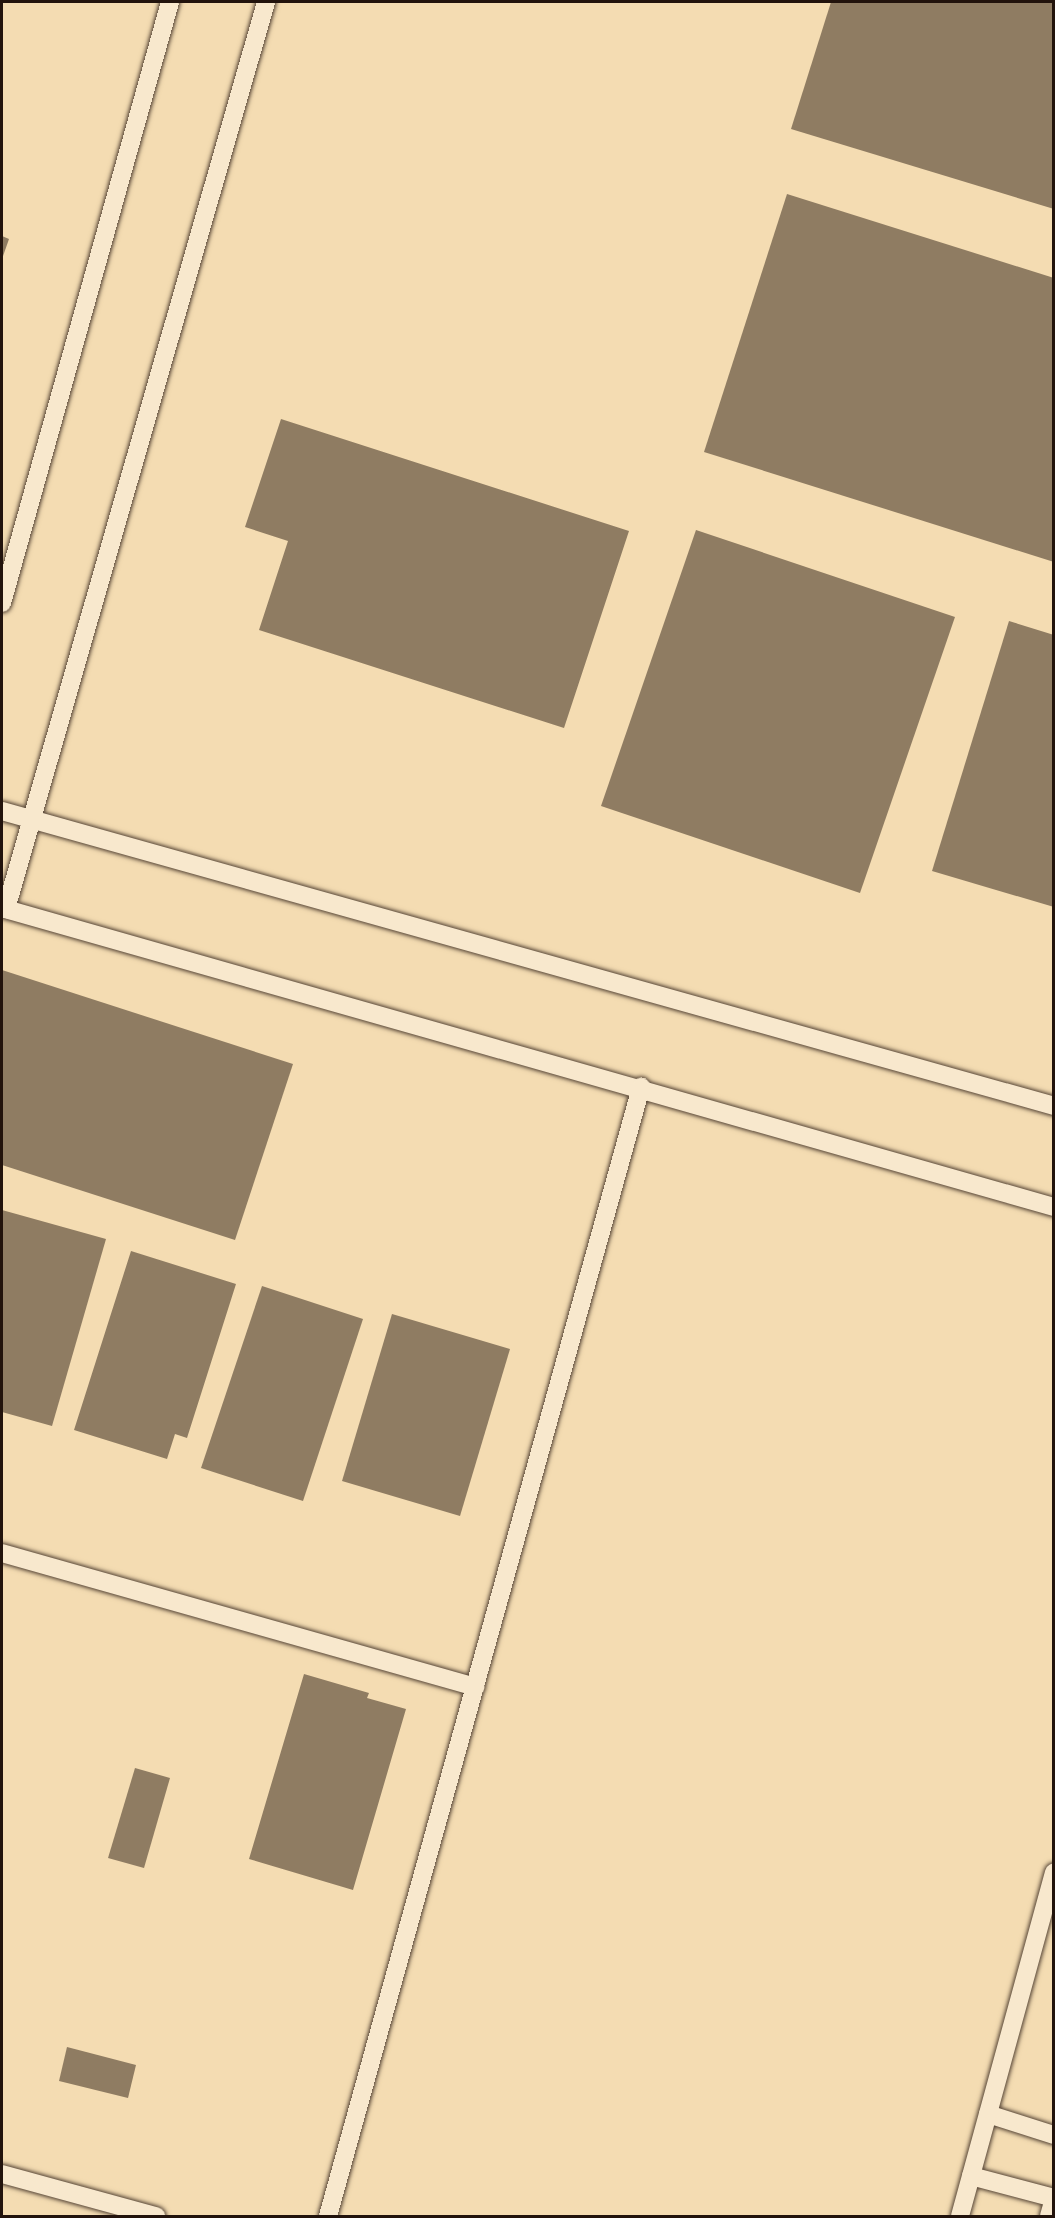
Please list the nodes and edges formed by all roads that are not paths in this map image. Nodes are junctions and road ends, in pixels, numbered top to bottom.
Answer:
1 (170, 2) edge
2 (266, 2) edge
3 (2, 603) edge
4 (2, 811) edge
5 (33, 819) junction
6 (4, 908) edge
7 (641, 1087) junction
8 (1053, 1106) edge
9 (1053, 1207) edge
10 (2, 1553) edge
11 (474, 1687) junction
12 (1053, 1873) edge
13 (988, 2114) junction
14 (1053, 2135) edge
15 (2, 2174) edge
16 (971, 2176) junction
17 (1053, 2198) edge
18 (156, 2217) edge
19 (328, 2217) edge
20 (960, 2217) edge
21 (1049, 2217) edge

1 - 3 lane
2 - 5 lane
4 - 5 lane
5 - 6 lane
5 - 8 lane
6 - 7 lane
7 - 9 lane
7 - 11 lane
10 - 11 lane
11 - 19 lane
12 - 13 lane
13 - 14 lane
13 - 16 lane
15 - 18 lane
16 - 17 lane
16 - 20 lane
17 - 21 lane

